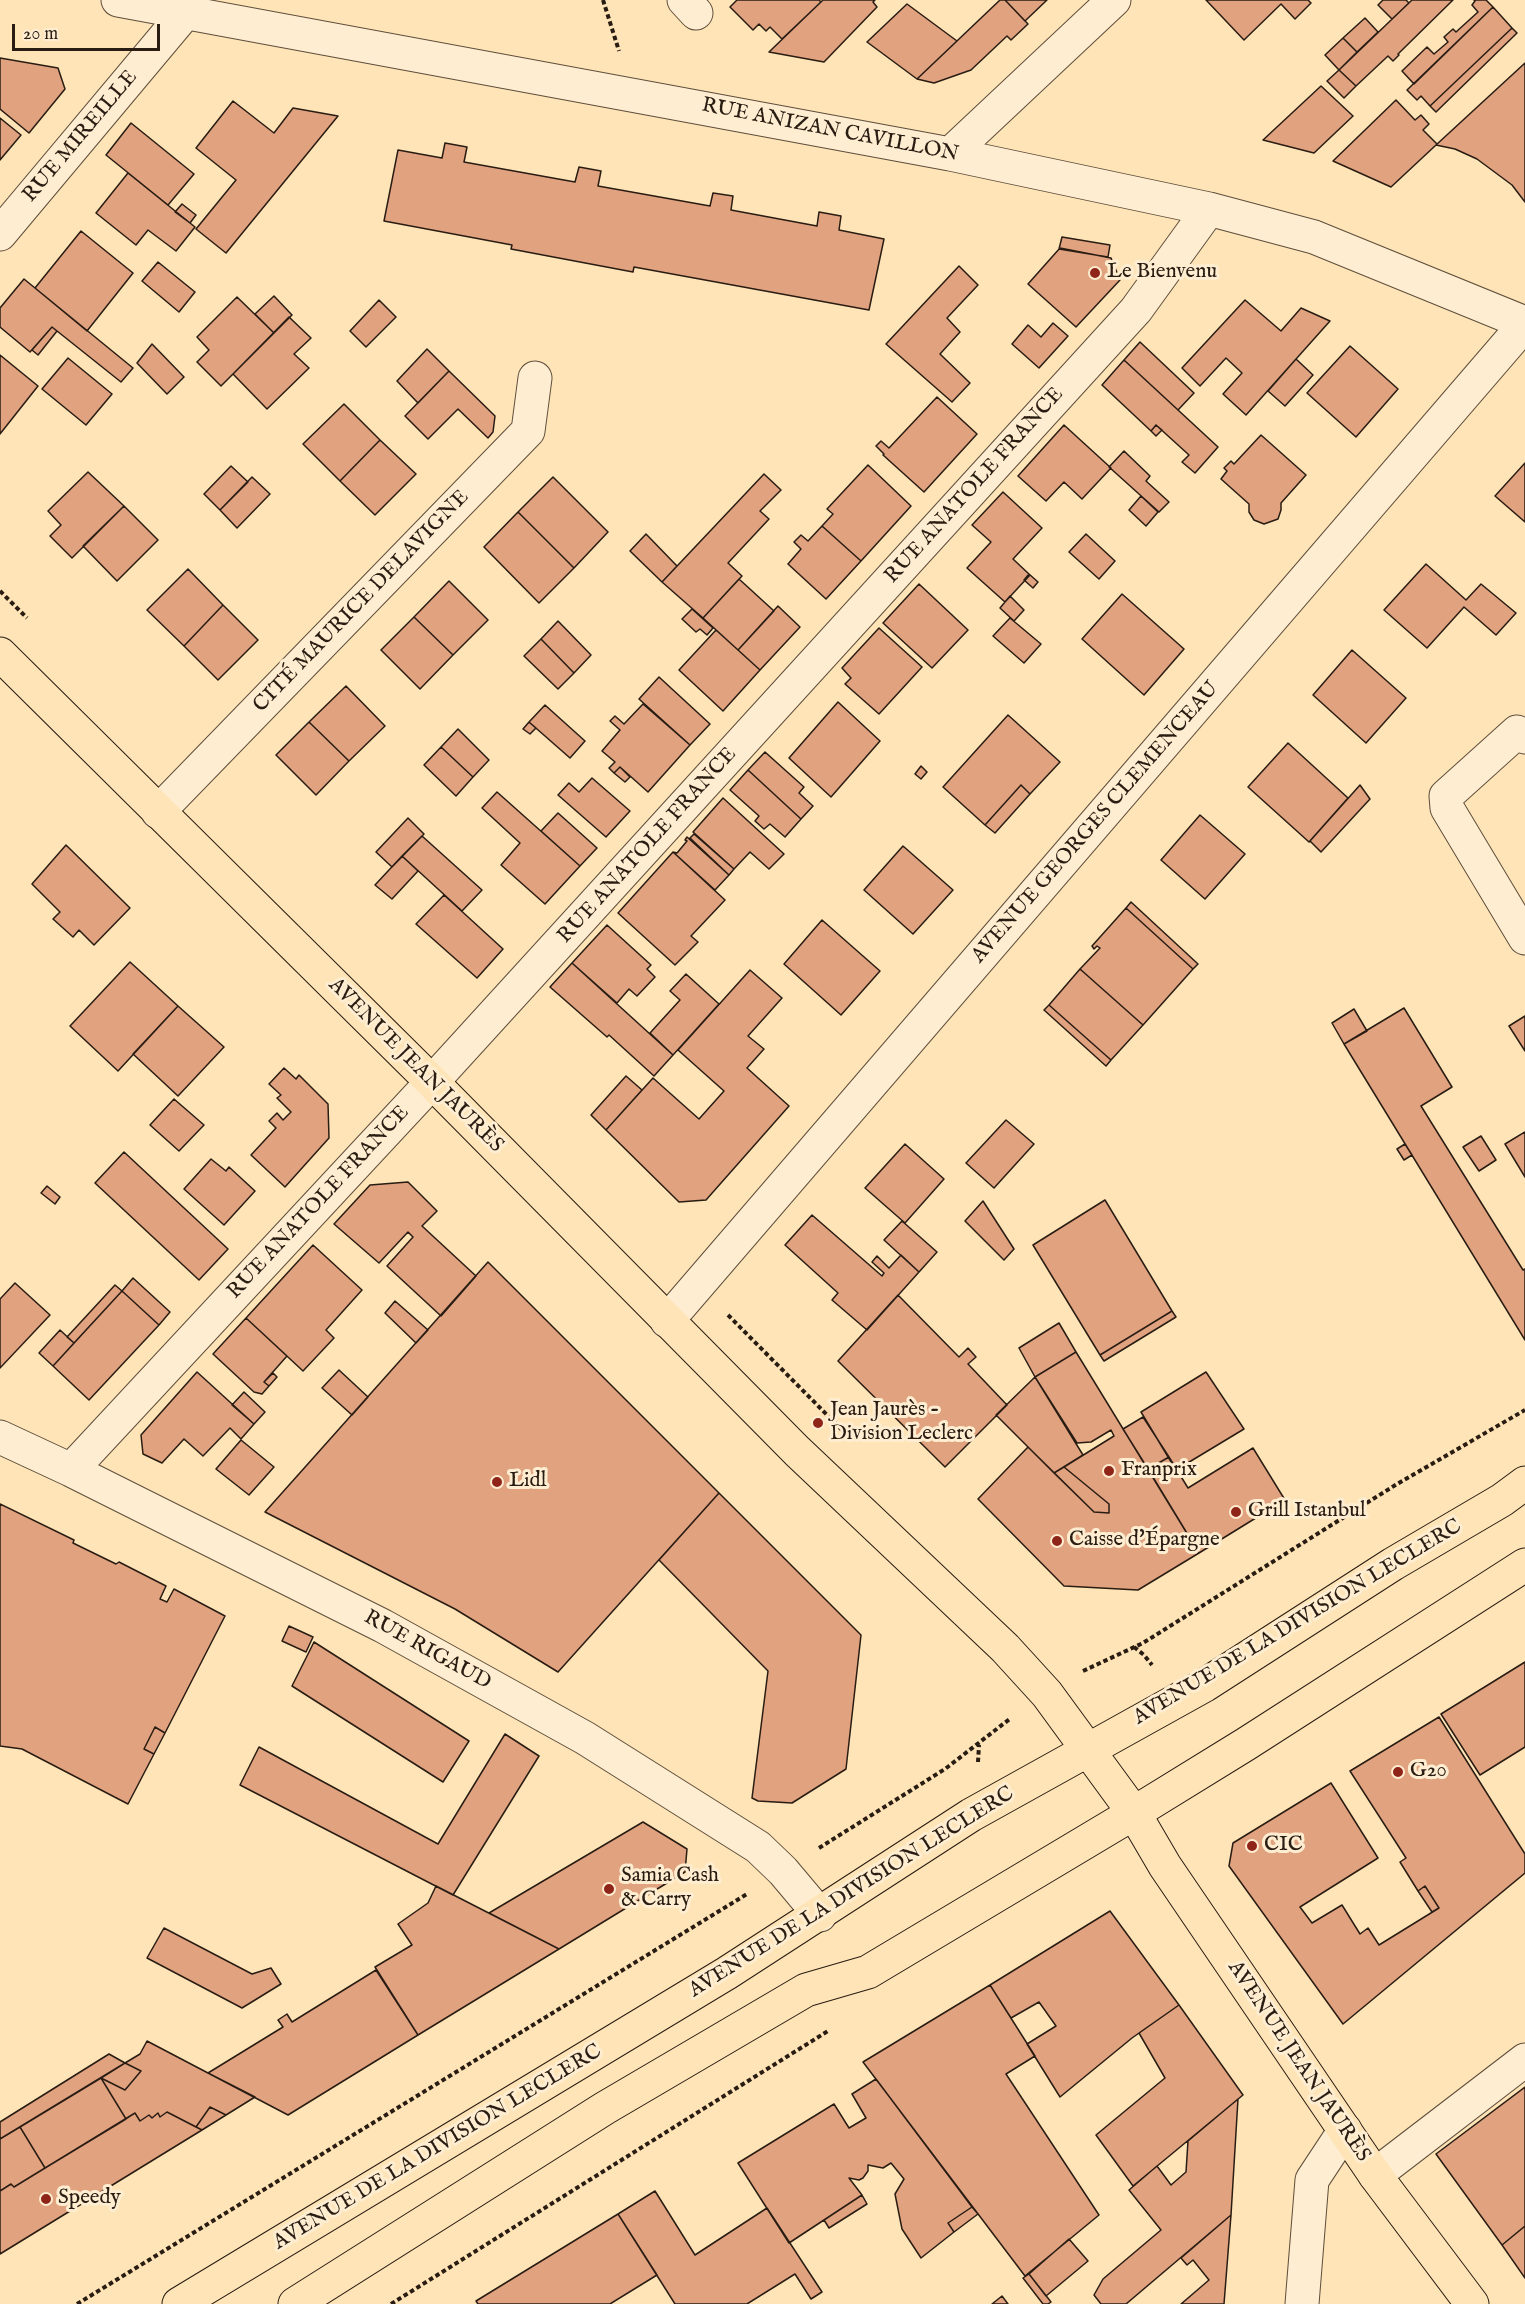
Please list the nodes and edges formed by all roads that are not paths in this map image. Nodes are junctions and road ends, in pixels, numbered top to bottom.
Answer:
1 (118, 0) edge
2 (1114, 0) edge
3 (186, 12) junction
4 (950, 154) junction
5 (1209, 209) junction
6 (0, 234) edge
7 (1525, 323) edge
8 (535, 378) dead end
9 (0, 654) edge
10 (1525, 737) edge
11 (158, 812) junction
12 (1525, 938) edge
13 (432, 1082) junction
14 (668, 1322) junction
15 (0, 1437) edge
16 (71, 1470) junction
17 (1525, 1483) edge
18 (1525, 1565) edge
19 (1087, 1749) junction
20 (1134, 1813) junction
21 (820, 1915) junction
22 (1525, 2060) edge
23 (1345, 2130) junction
24 (1376, 2175) junction
25 (179, 2304) edge
26 (295, 2304) edge
27 (1302, 2304) edge
28 (1472, 2304) edge

1 - 3 street, RUE ANIZAN CAVILLON
2 - 4 street
3 - 4 street, RUE ANIZAN CAVILLON
3 - 6 street, RUE MIREILLE
4 - 5 street, RUE ANIZAN CAVILLON
5 - 7 street, RUE ANIZAN CAVILLON
5 - 13 street, RUE ANATOLE FRANCE
7 - 14 street, AVENUE GEORGES CLEMENCEAU
8 - 11 street, CITÉ MAURICE DELAVIGNE
9 - 11 main road, AVENUE JEAN JAURÈS
10 - 12 street
11 - 13 main road, AVENUE JEAN JAURÈS
13 - 14 main road, AVENUE JEAN JAURÈS
13 - 16 street, RUE ANATOLE FRANCE
14 - 19 main road, AVENUE JEAN JAURÈS
15 - 16 street, RUE RIGAUD
16 - 21 street, RUE RIGAUD
17 - 19 main road, AVENUE DE LA DIVISION LECLERC
18 - 20 main road
19 - 20 main road, AVENUE JEAN JAURÈS
19 - 21 main road, AVENUE DE LA DIVISION LECLERC
20 - 23 main road, AVENUE JEAN JAURÈS
20 - 26 main road
21 - 25 main road, AVENUE DE LA DIVISION LECLERC
22 - 24 street
23 - 24 main road, AVENUE JEAN JAURÈS
23 - 27 street
24 - 28 main road, AVENUE JEAN JAURÈS

